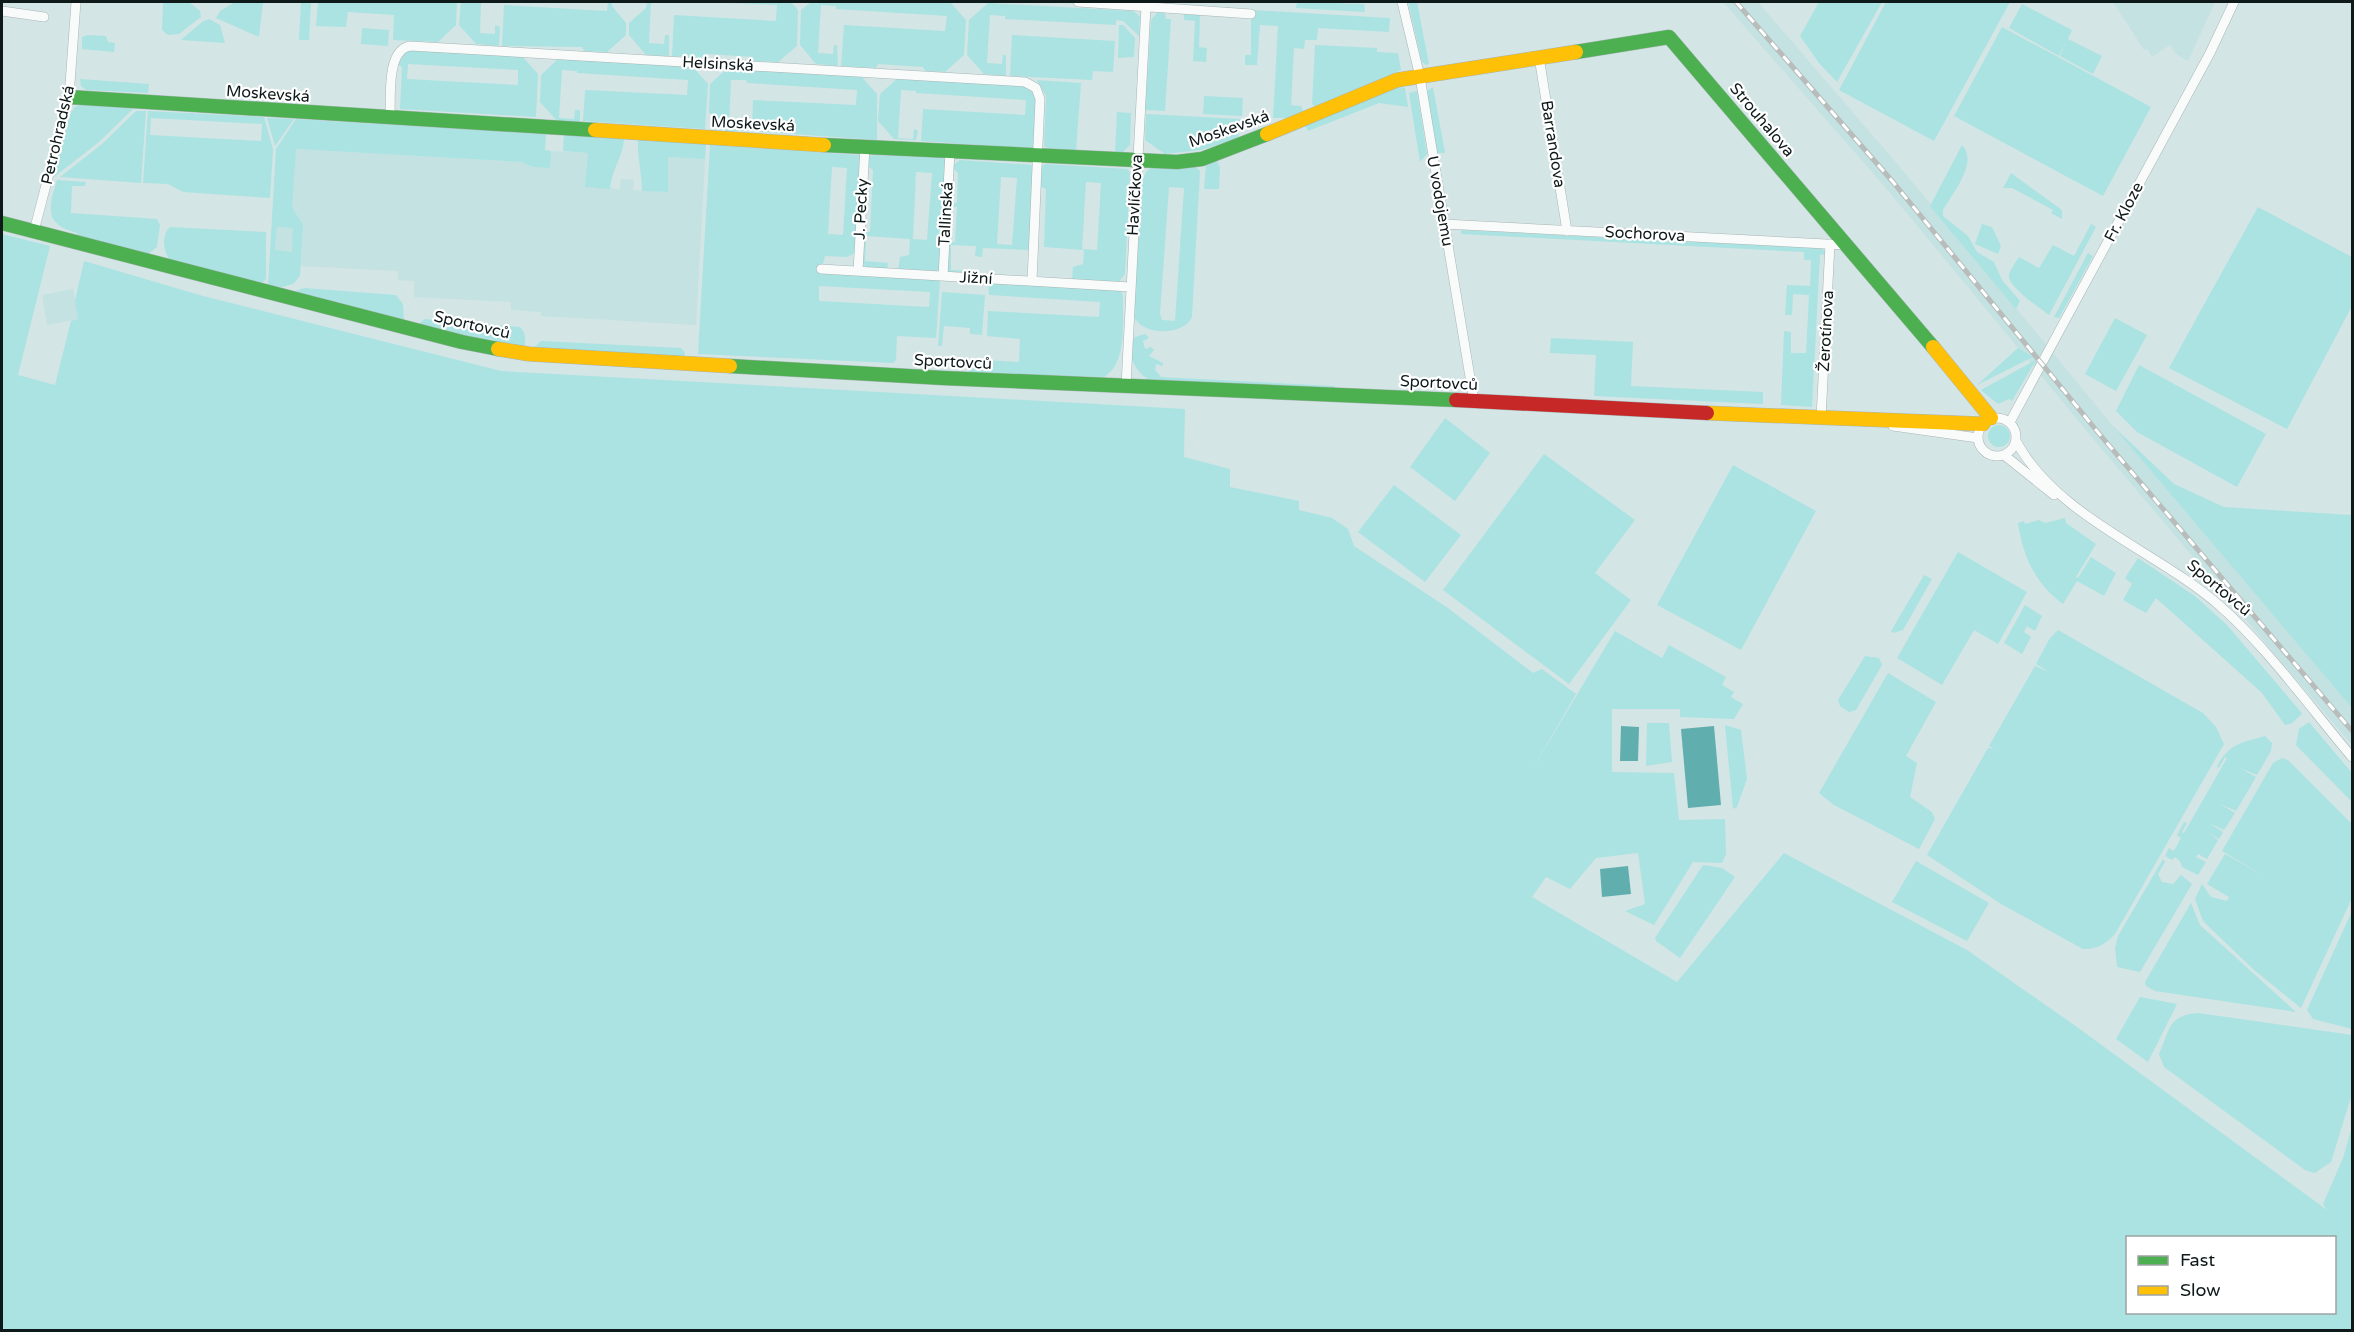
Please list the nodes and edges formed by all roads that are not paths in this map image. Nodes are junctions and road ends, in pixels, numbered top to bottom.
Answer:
1 (76, 2) edge
2 (1078, 2) edge
3 (1402, 2) edge
4 (2234, 2) edge
5 (1146, 6) junction
6 (2, 11) edge
7 (1251, 14) dead end
8 (44, 17) dead end
9 (1539, 57) junction
10 (1420, 77) junction
11 (69, 97) junction
12 (390, 118) junction
13 (865, 147) junction
14 (950, 152) junction
15 (1038, 156) junction
16 (1137, 161) junction
17 (2, 223) edge
18 (1444, 224) junction
19 (34, 231) junction
20 (1567, 231) junction
21 (1830, 244) junction
22 (1845, 245) junction
23 (821, 269) dead end
24 (858, 271) junction
25 (943, 276) junction
26 (1032, 281) junction
27 (1130, 287) junction
28 (1126, 385) junction
29 (1474, 401) junction
30 (1821, 418) junction
31 (1987, 421) junction
32 (1885, 422) junction
33 (2010, 422) junction
34 (1978, 438) junction
35 (2016, 441) junction
36 (2004, 455) junction
37 (2064, 498) junction
38 (2352, 758) edge

1 - 11 street, Petrohradská
2 - 5 street
3 - 10 street, U vodojemu
4 - 33 street, Fr. Kloze
5 - 7 street
5 - 16 street, Havlíčkova
6 - 8 street
9 - 10 street, Strouhalova
9 - 20 street, Barrandova
9 - 22 street, Strouhalova
10 - 16 street, Moskevská
10 - 18 street, U vodojemu
11 - 12 street, Moskevská
11 - 19 street, Petrohradská
12 - 13 street, Moskevská
12 - 15 street, Helsinská
13 - 14 street, Moskevská
13 - 24 street, J. Pecky
14 - 15 street, Moskevská
14 - 25 street, Tallinská
15 - 16 street, Moskevská
15 - 26 street
16 - 27 street, Havlíčkova
17 - 19 street, Sportovců
18 - 20 street, Sochorova
18 - 29 street, U vodojemu
19 - 28 street, Sportovců
20 - 21 street, Sochorova
21 - 22 street, Sochorova
21 - 30 street, Žerotínova
22 - 31 street, Strouhalova
23 - 24 street, Jižní
24 - 25 street, Jižní
25 - 26 street, Jižní
26 - 27 street, Jižní
27 - 28 street, Havlíčkova
28 - 29 street, Sportovců
29 - 30 street, Sportovců
30 - 32 street, Sportovců
31 - 32 street, Sportovců
31 - 33 street, Sportovců
31 - 34 street
32 - 34 street, Sportovců
33 - 35 street, Sportovců
34 - 36 street, Sportovců
35 - 36 street
35 - 37 street, Sportovců
36 - 37 street, Sportovců
37 - 38 street, Sportovců

